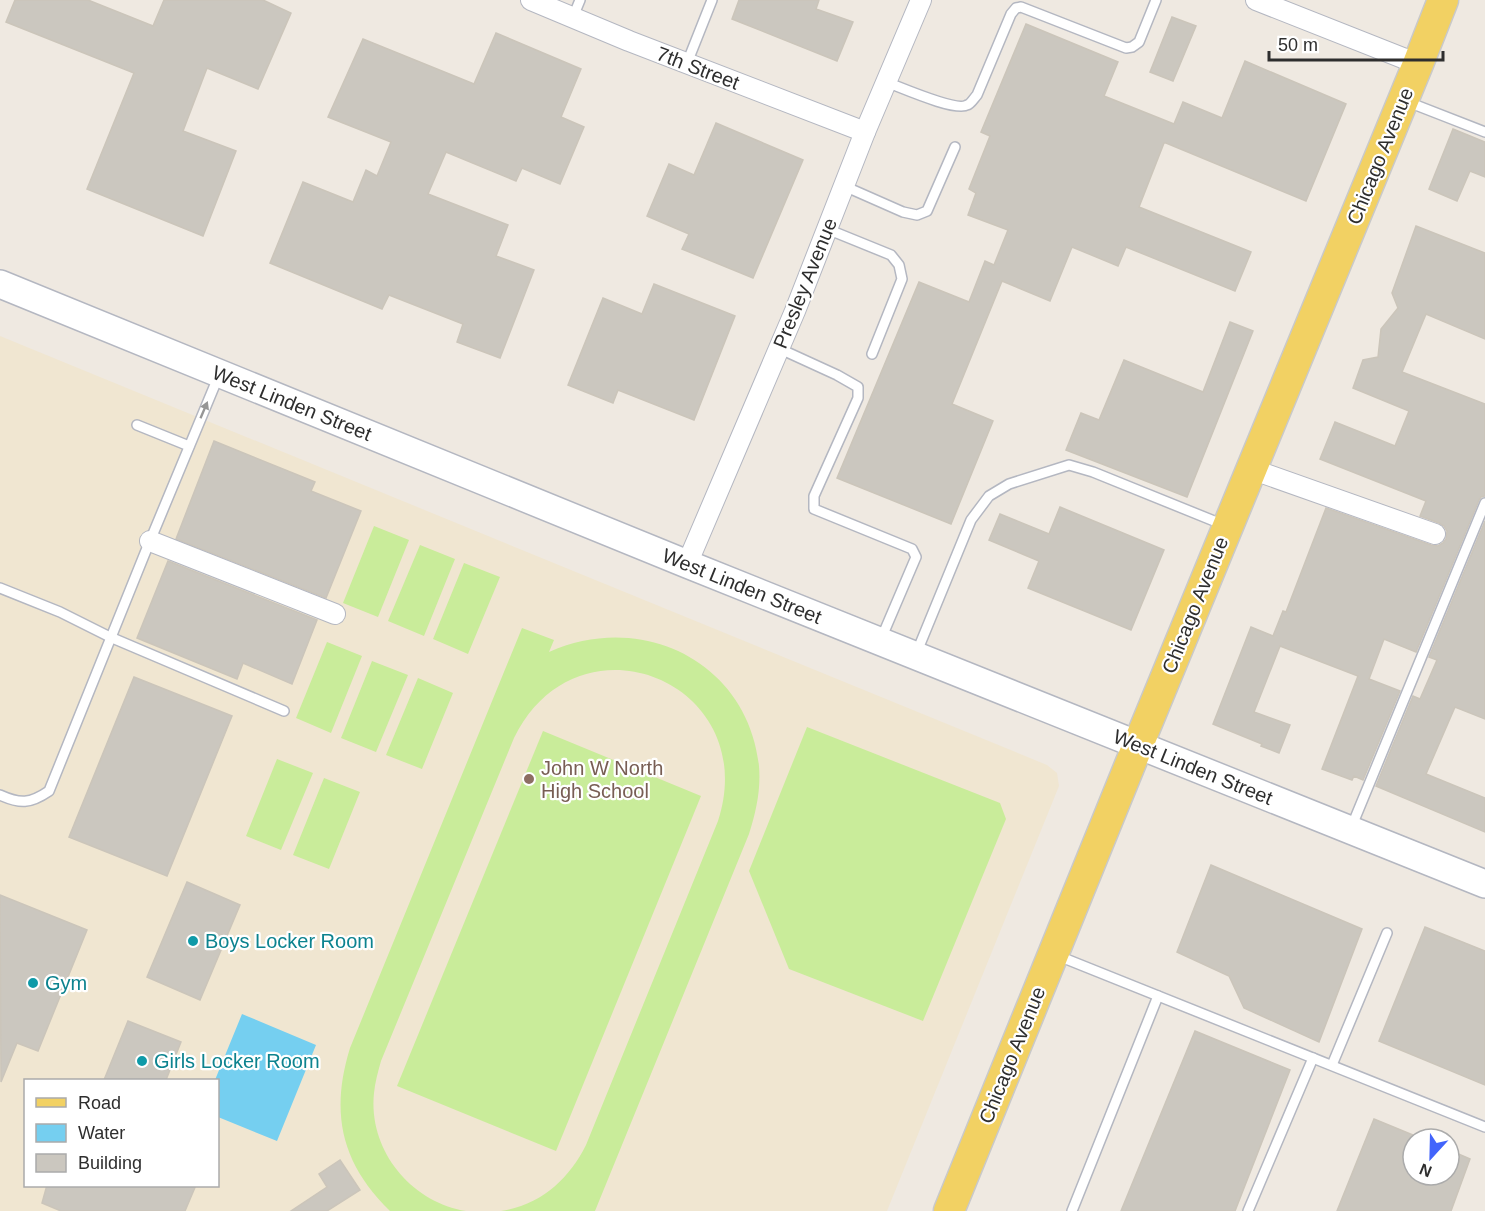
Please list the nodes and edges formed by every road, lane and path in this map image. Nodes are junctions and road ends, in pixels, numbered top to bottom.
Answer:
1 (531, 0) edge
2 (712, 0) edge
3 (921, 0) edge
4 (1156, 0) edge
5 (1256, 0) edge
6 (1443, 0) edge
7 (577, 9) edge
8 (687, 63) junction
9 (1418, 64) junction
10 (886, 82) junction
11 (1403, 100) junction
12 (865, 132) junction
13 (1485, 132) edge
14 (955, 147) dead end
15 (844, 186) junction
16 (827, 229) junction
17 (0, 284) edge
18 (778, 348) junction
19 (872, 354) dead end
20 (219, 373) junction
21 (137, 425) dead end
22 (189, 446) junction
23 (1251, 469) junction
24 (1485, 503) edge
25 (1228, 527) junction
26 (1436, 534) dead end
27 (150, 541) junction
28 (687, 564) junction
29 (0, 588) edge
30 (335, 614) dead end
31 (111, 637) junction
32 (880, 642) junction
33 (915, 656) junction
34 (284, 711) dead end
35 (1138, 745) junction
36 (0, 795) edge
37 (1350, 831) junction
38 (1485, 884) edge
39 (1387, 933) dead end
40 (1053, 954) junction
41 (1158, 996) junction
42 (1313, 1058) junction
43 (1332, 1065) junction
44 (1485, 1127) edge
45 (949, 1211) edge
46 (1072, 1211) edge
47 (1248, 1211) edge

1 - 7 street, 7th Street
2 - 8 lane
3 - 10 street, Presley Avenue
4 - 10 lane
5 - 9 street
6 - 9 main road, Chicago Avenue
7 - 8 street, 7th Street
8 - 12 street, 7th Street
9 - 11 main road, Chicago Avenue
10 - 12 street, Presley Avenue
11 - 13 lane
11 - 23 main road, Chicago Avenue
12 - 15 street, Presley Avenue
14 - 15 lane
15 - 16 street, Presley Avenue
16 - 18 street, Presley Avenue
16 - 19 lane
17 - 20 main road, West Linden Street
18 - 28 street, Presley Avenue
18 - 32 lane
22 -> 20 lane
20 - 28 main road, West Linden Street
21 - 22 lane
22 - 27 lane
23 - 25 main road, Chicago Avenue
23 - 26 street
24 - 37 lane
25 - 33 lane
25 - 35 main road, Chicago Avenue
27 - 30 street
27 - 31 lane
28 - 32 main road, West Linden Street
29 - 31 lane
31 - 34 lane
31 - 36 lane
32 - 33 main road, West Linden Street
33 - 35 main road, West Linden Street
35 - 37 main road, West Linden Street
35 - 40 main road, Chicago Avenue
37 - 38 main road, West Linden Street
39 - 43 lane
40 - 41 lane
40 - 45 main road, Chicago Avenue
41 - 42 lane
41 - 46 lane
42 - 43 lane
42 - 47 lane
43 - 44 lane

